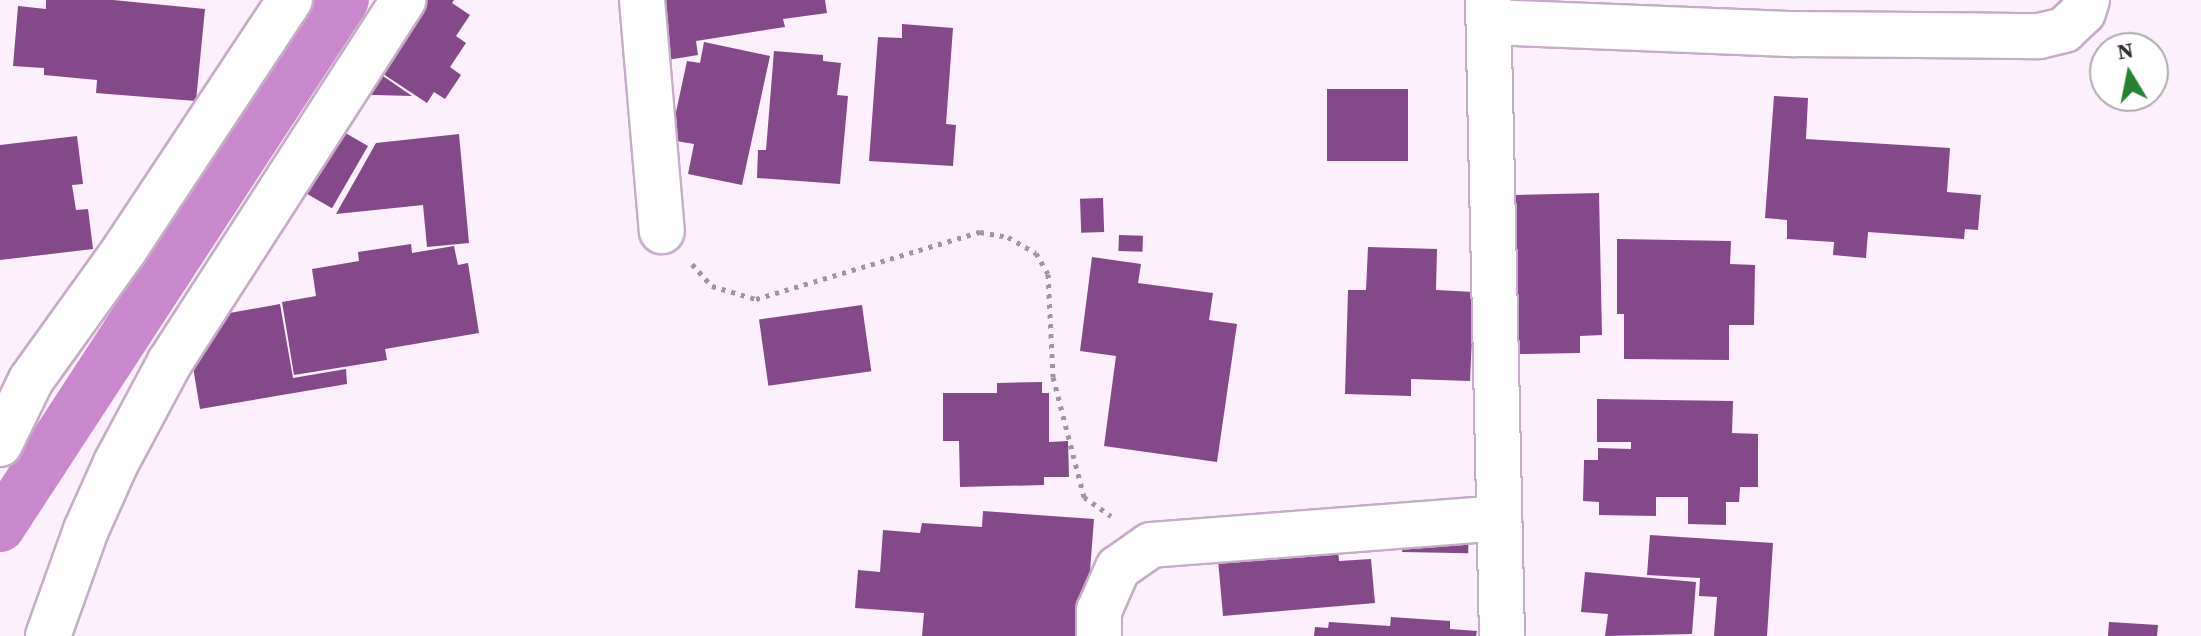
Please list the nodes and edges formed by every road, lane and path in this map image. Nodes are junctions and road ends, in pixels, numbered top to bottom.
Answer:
1 (290, 0) edge
2 (403, 0) edge
3 (642, 0) edge
4 (2087, 0) edge
5 (1489, 11) edge
6 (662, 231) joint
7 (0, 444) edge
8 (1499, 518) junction
9 (1151, 545) junction
10 (48, 636) edge
11 (1099, 636) edge
12 (1502, 636) edge

1 - 7 street
2 - 10 street
3 - 6 street
4 - 5 street
5 - 8 street
6 - 9 path
8 - 9 street
8 - 12 street
9 - 11 street

